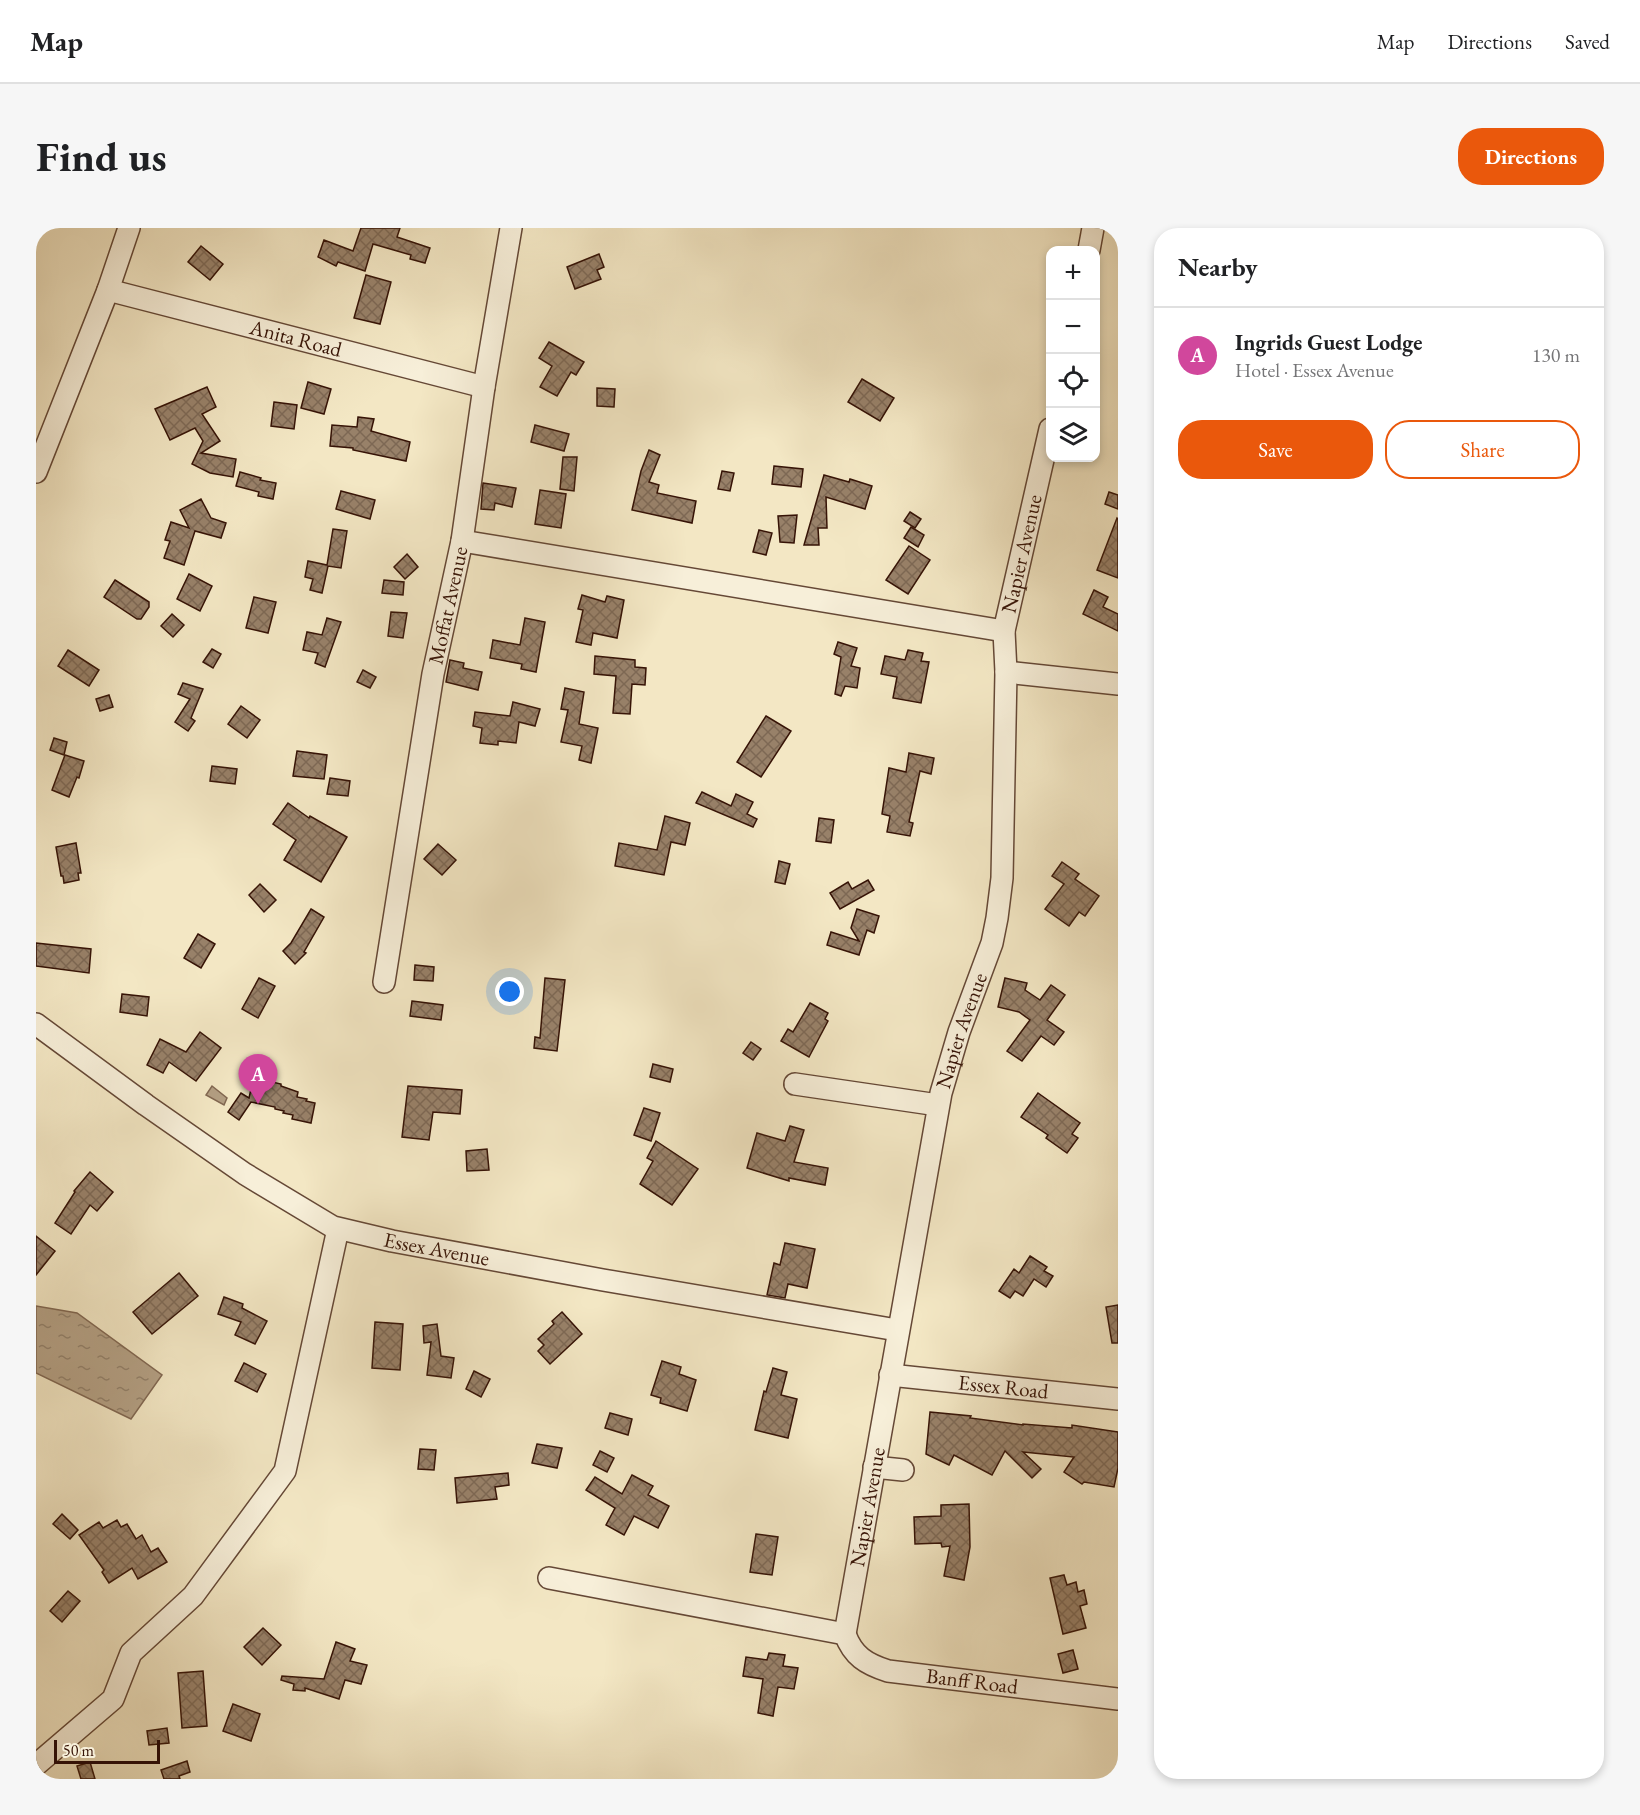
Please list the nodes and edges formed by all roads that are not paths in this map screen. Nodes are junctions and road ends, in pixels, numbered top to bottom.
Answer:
1 (129, 228) edge
2 (511, 228) edge
3 (1093, 228) edge
4 (1090, 246) edge
5 (108, 290) junction
6 (484, 387) junction
7 (1046, 447) edge
8 (36, 472) edge
9 (462, 541) junction
10 (1004, 631) junction
11 (1006, 672) junction
12 (1118, 684) edge
13 (384, 982) dead end
14 (36, 1024) edge
15 (795, 1084) dead end
16 (938, 1105) junction
17 (338, 1228) junction
18 (897, 1330) junction
19 (890, 1375) junction
20 (1118, 1399) edge
21 (874, 1467) junction
22 (903, 1470) dead end
23 (549, 1578) dead end
24 (845, 1634) junction
25 (1118, 1699) edge
26 (36, 1765) edge

1 - 5 street
2 - 6 street, Moffat Avenue
3 - 4 street
5 - 6 street, Anita Road
5 - 8 street
6 - 9 street, Moffat Avenue
7 - 10 street, Napier Avenue
9 - 10 street
9 - 13 street, Moffat Avenue
10 - 11 street, Napier Avenue
11 - 12 street
11 - 16 street, Napier Avenue
14 - 17 street, Essex Avenue
15 - 16 street
16 - 18 street, Napier Avenue
17 - 18 street, Essex Avenue
17 - 26 street
18 - 19 street, Napier Avenue
19 - 20 street, Essex Road
19 - 21 street, Napier Avenue
21 - 22 street
21 - 24 street, Napier Avenue
23 - 24 street
24 - 25 street, Banff Road

